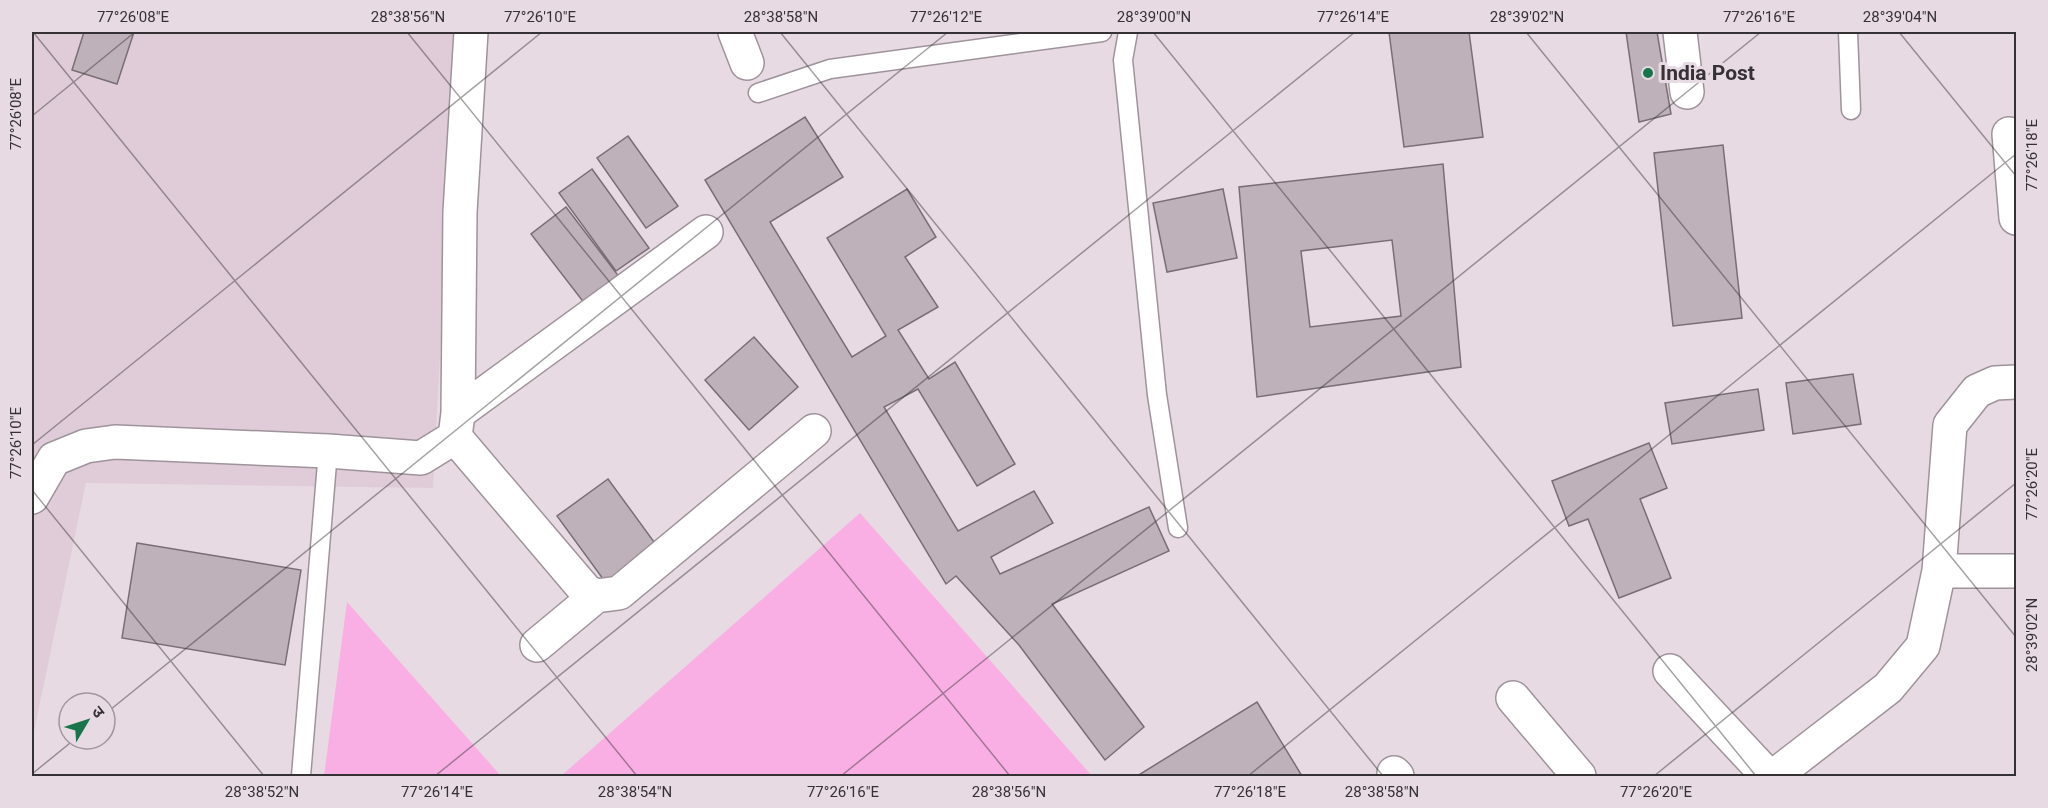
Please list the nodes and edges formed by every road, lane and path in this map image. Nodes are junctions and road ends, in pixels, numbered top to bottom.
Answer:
1 (471, 32) edge
2 (735, 32) edge
3 (1102, 32) edge
4 (1128, 32) edge
5 (1680, 32) edge
6 (1848, 32) edge
7 (747, 63) dead end
8 (1687, 92) dead end
9 (758, 93) dead end
10 (1851, 110) dead end
11 (2009, 134) dead end
12 (2016, 218) edge
13 (706, 232) dead end
14 (2016, 382) edge
15 (457, 425) junction
16 (814, 431) dead end
17 (328, 451) junction
18 (32, 497) edge
19 (1178, 528) dead end
20 (1939, 571) junction
21 (2016, 571) edge
22 (596, 596) junction
23 (537, 645) dead end
24 (1670, 671) dead end
25 (1513, 698) dead end
26 (301, 777) edge
27 (1579, 777) edge
28 (1768, 777) edge
29 (1774, 777) edge

1 - 15 street
2 - 7 street
3 - 9 lane
4 - 19 lane
5 - 8 street
6 - 10 lane
11 - 12 street
13 - 15 street
14 - 20 street
15 - 17 street
15 - 22 street
16 - 22 street
17 - 18 street
17 - 26 lane
20 - 21 street
20 - 29 street
22 - 23 street
24 - 28 street
25 - 27 street

